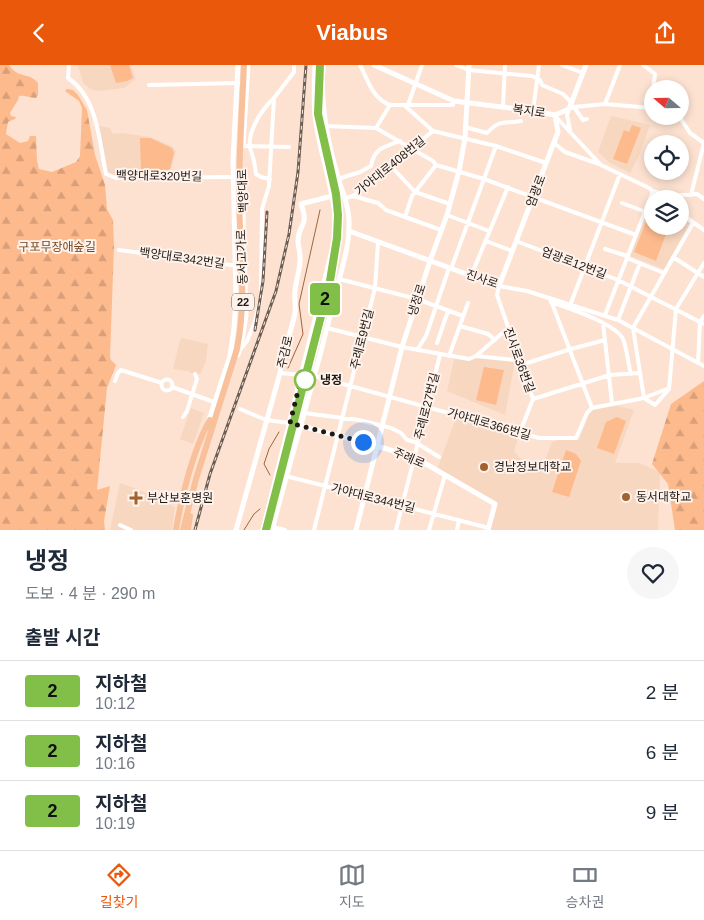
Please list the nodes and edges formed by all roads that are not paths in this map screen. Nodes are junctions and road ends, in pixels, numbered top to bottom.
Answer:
1 (69, 65) edge
2 (239, 65) edge
3 (246, 65) edge
4 (294, 65) edge
5 (315, 65) edge
6 (360, 65) edge
7 (374, 65) edge
8 (422, 65) edge
9 (456, 65) edge
10 (505, 65) edge
11 (539, 65) edge
12 (562, 65) edge
13 (586, 65) edge
14 (620, 65) edge
15 (643, 65) edge
16 (324, 66) edge
17 (384, 67) edge
18 (469, 67) edge
19 (505, 73) junction
20 (582, 73) junction
21 (537, 79) junction
22 (654, 80) edge
23 (247, 82) junction
24 (237, 83) junction
25 (149, 85) dead end
26 (416, 85) junction
27 (274, 98) junction
28 (454, 101) junction
29 (467, 104) junction
30 (606, 104) junction
31 (390, 105) junction
32 (406, 105) junction
33 (572, 106) junction
34 (503, 107) junction
35 (644, 108) edge
36 (533, 111) junction
37 (555, 115) junction
38 (587, 119) dead end
39 (521, 121) dead end
40 (685, 125) edge
41 (325, 126) junction
42 (465, 127) junction
43 (376, 128) junction
44 (433, 131) junction
45 (571, 132) junction
46 (465, 138) junction
47 (400, 141) junction
48 (554, 143) junction
49 (704, 143) edge
50 (243, 146) junction
51 (250, 146) junction
52 (496, 146) junction
53 (271, 147) junction
54 (288, 147) dead end
55 (411, 149) junction
56 (546, 163) junction
57 (390, 165) junction
58 (436, 165) junction
59 (601, 165) junction
60 (459, 171) junction
61 (620, 174) junction
62 (233, 177) junction
63 (242, 177) junction
64 (270, 179) junction
65 (338, 179) junction
66 (484, 179) junction
67 (508, 187) junction
68 (651, 190) edge
69 (415, 192) junction
70 (704, 192) edge
71 (697, 194) junction
72 (691, 195) joint
73 (332, 196) junction
74 (353, 196) junction
75 (533, 196) junction
76 (346, 198) junction
77 (704, 199) edge
78 (622, 203) dead end
79 (450, 204) junction
80 (644, 211) edge
81 (447, 215) junction
82 (405, 217) junction
83 (644, 217) edge
84 (689, 220) edge
85 (602, 222) junction
86 (468, 223) junction
87 (693, 223) junction
88 (441, 230) junction
89 (704, 230) edge
90 (349, 231) junction
91 (489, 231) junction
92 (636, 235) junction
93 (486, 241) junction
94 (516, 241) junction
95 (378, 242) junction
96 (605, 249) dead end
97 (119, 250) dead end
98 (512, 251) junction
99 (627, 257) junction
100 (674, 257) junction
101 (331, 261) junction
102 (430, 261) junction
103 (640, 263) junction
104 (704, 263) edge
105 (236, 266) junction
106 (245, 267) junction
107 (585, 267) junction
108 (450, 268) junction
109 (664, 273) junction
110 (698, 273) junction
111 (471, 276) junction
112 (704, 277) edge
113 (618, 280) junction
114 (338, 281) junction
115 (499, 286) junction
116 (631, 286) junction
117 (375, 288) junction
118 (651, 297) junction
119 (417, 299) junction
120 (550, 300) junction
121 (468, 303) dead end
122 (571, 303) junction
123 (436, 306) junction
124 (676, 309) junction
125 (448, 311) junction
126 (605, 315) junction
127 (464, 316) junction
128 (704, 316) edge
129 (618, 320) junction
130 (603, 323) junction
131 (702, 323) edge
132 (460, 325) junction
133 (633, 327) junction
134 (327, 328) junction
135 (508, 328) junction
136 (362, 337) junction
137 (495, 340) junction
138 (606, 340) junction
139 (437, 343) dead end
140 (402, 347) junction
141 (516, 349) junction
142 (571, 349) junction
143 (240, 350) junction
144 (417, 350) junction
145 (672, 350) junction
146 (440, 355) junction
147 (449, 356) junction
148 (476, 356) junction
149 (698, 363) junction
150 (521, 365) junction
151 (704, 366) edge
152 (280, 373) junction
153 (639, 373) junction
154 (195, 374) dead end
155 (631, 374) junction
156 (302, 375) junction
157 (610, 375) junction
158 (314, 376) junction
159 (115, 381) dead end
160 (162, 383) junction
161 (584, 383) junction
162 (350, 385) junction
163 (172, 387) junction
164 (669, 389) junction
165 (389, 396) junction
166 (644, 398) junction
167 (533, 399) junction
168 (215, 402) junction
169 (612, 403) junction
170 (222, 404) junction
171 (428, 407) junction
172 (592, 407) junction
173 (240, 409) dead end
174 (303, 413) junction
175 (183, 417) dead end
176 (342, 418) junction
177 (266, 420) junction
178 (290, 423) junction
179 (382, 425) junction
180 (300, 426) junction
181 (520, 432) junction
182 (337, 435) junction
183 (286, 440) junction
184 (418, 444) junction
185 (376, 446) junction
186 (291, 455) junction
187 (414, 457) junction
188 (439, 457) dead end
189 (444, 475) junction
190 (286, 476) junction
191 (325, 486) junction
192 (364, 496) junction
193 (402, 506) junction
194 (434, 513) junction
195 (459, 520) junction
196 (120, 525) dead end
197 (181, 529) edge
198 (272, 529) edge
199 (489, 529) edge
200 (132, 530) edge
201 (171, 530) edge
202 (236, 530) edge
203 (263, 530) edge
204 (285, 530) edge
205 (314, 530) edge
206 (356, 530) edge
207 (396, 530) edge
208 (429, 530) edge
209 (457, 530) edge

1 - 62 street, 백양대로320번길
2 - 24 main road, 백양대로
2 - 197 highway, 동서고가로 / 22
3 - 23 main road, 백양대로
3 - 197 highway, 동서고가로 / 22
4 - 27 street
5 - 73 main road
6 - 31 street
7 - 17 main road, 복지로
8 - 26 street
9 - 18 street
10 - 19 street
11 - 21 street
12 - 20 street
13 - 20 main road
14 - 30 street
15 - 22 street
16 - 41 main road
17 - 26 main road, 복지로
18 - 19 street
18 - 29 main road, 냉정로
19 - 21 street
19 - 34 street
20 - 33 main road
21 - 33 street
21 - 36 street
23 - 24 street
23 - 50 main road, 백양대로
24 - 25 street
24 - 62 main road, 백양대로
26 - 28 main road, 복지로
26 - 32 street
27 - 51 street
27 - 53 street
28 - 29 main road, 복지로
28 - 32 street
29 - 34 main road, 복지로
29 - 42 main road, 냉정로
30 - 33 street
30 - 35 street
31 - 32 street
31 - 43 street
32 - 44 street
33 - 37 main road
33 - 38 street
33 - 45 street
34 - 36 main road, 복지로
36 - 37 main road, 복지로
37 - 45 street, 복지로
37 - 48 main road, 엄광로
39 - 42 street
40 - 49 street
41 - 43 street
41 - 65 main road
42 - 46 main road, 냉정로
43 - 47 street
44 - 46 street
44 - 55 street, 가야대로408번길
45 - 59 street, 복지로
46 - 52 street
46 - 60 main road, 냉정로
47 - 55 street
47 - 65 street
48 - 56 main road, 엄광로
48 - 59 street
49 - 72 street
50 - 51 street
50 - 63 main road, 백양대로
51 - 53 street
51 - 64 street
52 - 56 street
52 - 66 street
53 - 54 street
53 - 64 street
55 - 57 street, 가야대로408번길
55 - 58 street
56 - 75 main road, 엄광로
57 - 69 street
57 - 74 street, 가야대로408번길
58 - 60 street
58 - 69 street
59 - 61 street, 복지로
60 - 66 street
60 - 79 main road, 냉정로
61 - 68 street, 복지로
61 - 85 street
62 - 63 street, 백양대로320번길
62 - 105 main road, 백양대로
63 - 106 main road, 백양대로
64 - 143 street
65 - 76 main road
66 - 67 street
66 - 86 street
67 - 75 street
67 - 91 street
69 - 79 street
69 - 82 street
70 - 71 street
71 - 72 street
71 - 77 street
73 - 101 main road
73 - 152 main road, 주감로
74 - 76 street, 가야대로408번길
74 - 82 street
75 - 85 street
75 - 94 main road, 엄광로
76 - 90 main road
78 - 80 street
79 - 81 main road, 냉정로
81 - 86 street
81 - 88 main road, 냉정로
82 - 88 street
83 - 92 street
84 - 87 street
85 - 92 street
85 - 107 street
86 - 91 street
86 - 108 street
87 - 89 street
87 - 100 street
88 - 102 main road, 냉정로
90 - 95 main road, 진사로
90 - 114 main road
91 - 93 street
92 - 99 street
93 - 98 street
93 - 111 street
94 - 98 main road, 엄광로
94 - 107 street, 엄광로12번길
95 - 102 main road, 진사로
95 - 117 street, 주례로9번길
96 - 99 street
97 - 105 street, 백양대로342번길
98 - 115 main road, 엄광로
99 - 103 street
99 - 113 street
100 - 109 street
100 - 110 street
101 - 114 main road
101 - 156 main road
102 - 108 main road, 진사로
102 - 119 main road, 냉정로
103 - 109 street
103 - 116 street
104 - 110 street
105 - 106 street, 백양대로342번길
105 - 168 main road, 백양대로
106 - 143 main road, 백양대로
107 - 113 street, 엄광로12번길
107 - 122 street
108 - 111 main road, 진사로
108 - 123 street
109 - 118 street
110 - 112 street
110 - 124 street
111 - 115 main road, 진사로
113 - 116 street, 엄광로12번길
113 - 126 street
114 - 117 street
114 - 134 main road
115 - 120 street, 진사로
115 - 135 street, 진사로36번길
116 - 118 street, 엄광로12번길
116 - 129 street
117 - 119 street
117 - 136 street, 주례로9번길
118 - 124 street, 엄광로12번길
118 - 133 street
119 - 123 street
119 - 140 main road, 냉정로
120 - 122 street, 진사로
120 - 130 street
120 - 142 street
121 - 127 street
122 - 126 street, 진사로
123 - 125 street
123 - 144 street
124 - 131 street, 엄광로12번길
124 - 145 street
125 - 127 street
125 - 139 street
126 - 129 street, 진사로
127 - 132 street
128 - 131 street
129 - 133 street, 진사로
130 - 138 street
130 - 155 street
131 - 149 street
132 - 137 street
132 - 147 street
133 - 145 street, 진사로
133 - 153 street
134 - 136 street
134 - 158 main road
135 - 137 street
135 - 141 street, 진사로36번길
136 - 140 street
136 - 162 street, 주례로9번길
137 - 148 street
138 - 142 street
138 - 157 street
140 - 144 street
140 - 165 main road, 냉정로
141 - 148 street
141 - 150 street, 진사로36번길
142 - 150 street
142 - 161 street
143 - 170 main road, 백양대로
144 - 146 street
145 - 149 street, 진사로
145 - 164 street
146 - 147 street
146 - 171 street, 주례로27번길
147 - 148 street
149 - 151 street, 진사로
150 - 167 street, 진사로36번길
152 - 156 street
152 - 177 main road, 주감로
153 - 155 street
153 - 166 street
154 - 175 street
155 - 157 street
156 - 178 main road
157 - 161 street
157 - 169 street
158 - 162 street, 가야대로366번길
158 - 174 main road
159 - 160 street
160 - 163 street
160 - 163 street
161 - 167 street
161 - 172 street
162 - 165 street, 가야대로366번길
162 - 176 street, 주례로9번길
163 - 168 street
164 - 166 street
164 - 166 street
165 - 171 street, 가야대로366번길
165 - 179 main road, 냉정로
166 - 169 street
167 - 181 street, 진사로36번길
168 - 170 street
168 - 197 main road, 백양대로
169 - 172 street
170 - 197 main road, 백양대로
171 - 181 street, 가야대로366번길
171 - 184 street, 주례로27번길
172 - 181 street, 가야대로366번길
173 - 177 street
174 - 176 street
174 - 180 main road
176 - 179 street
176 - 182 street, 주례로9번길
177 - 178 street
177 - 202 main road, 주감로
178 - 180 main road, 주례로
178 - 183 main road
179 - 184 street
179 - 185 main road, 냉정로
180 - 182 main road, 주례로
180 - 186 main road
182 - 185 main road, 주례로
182 - 191 street, 주례로9번길
183 - 186 main road
183 - 203 main road
184 - 187 street, 주례로27번길
184 - 188 street
185 - 187 main road, 주례로
185 - 192 main road, 냉정로
186 - 190 main road
187 - 189 main road, 주례로
187 - 193 street, 주례로27번길
189 - 194 street
189 - 199 main road, 주례로
190 - 191 street, 가야대로344번길
190 - 198 main road
191 - 192 street, 가야대로344번길
191 - 205 street, 주례로9번길
192 - 193 street, 가야대로344번길
192 - 206 main road, 냉정로
193 - 194 street, 가야대로344번길
193 - 207 street, 주례로27번길
194 - 195 street, 가야대로344번길
194 - 208 street
195 - 199 street, 가야대로344번길
195 - 209 street
196 - 200 street
197 - 201 street
198 - 204 street

